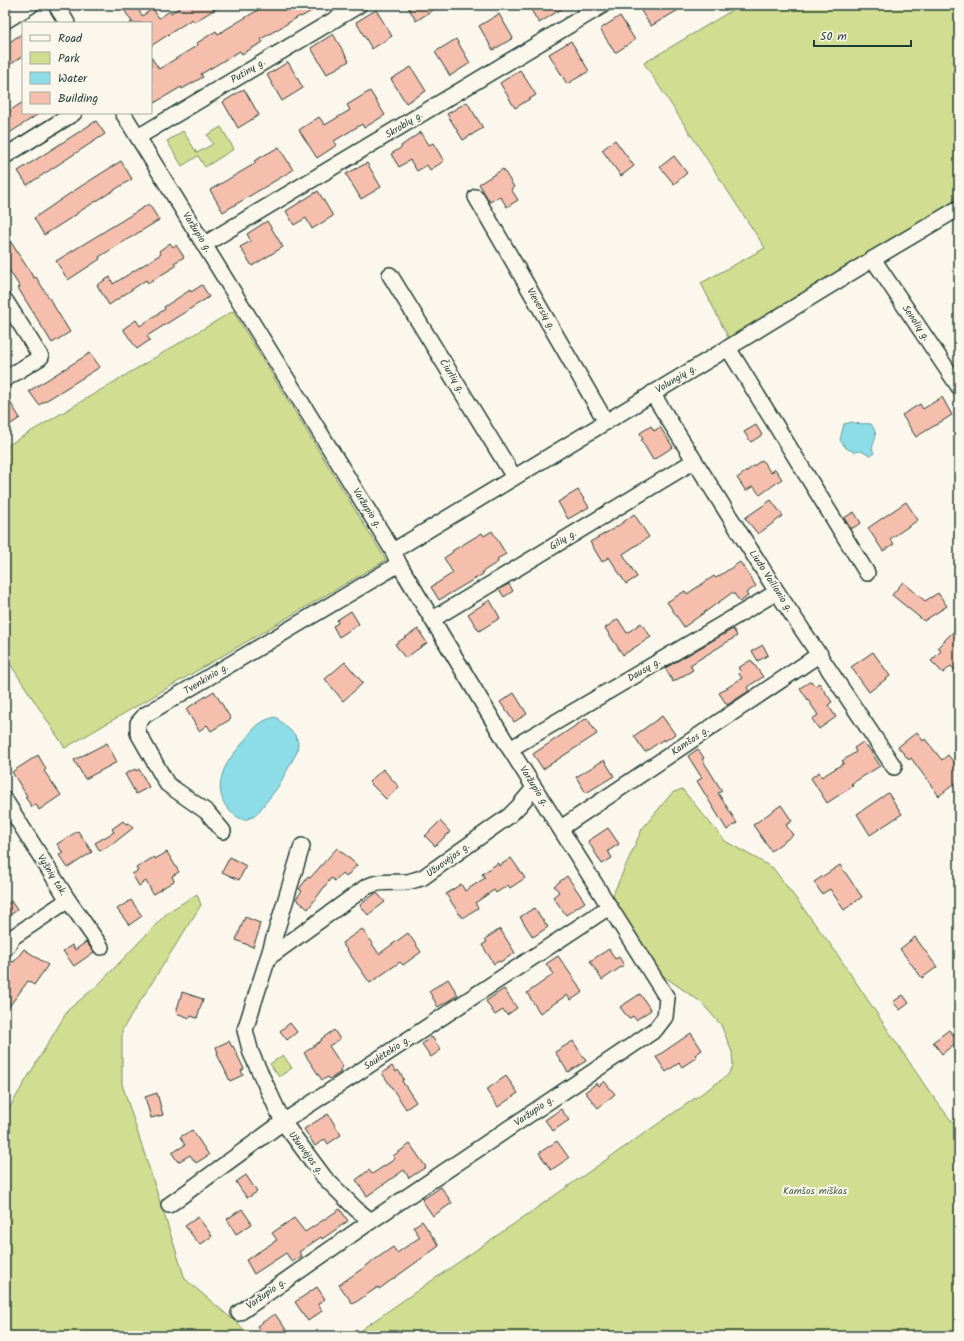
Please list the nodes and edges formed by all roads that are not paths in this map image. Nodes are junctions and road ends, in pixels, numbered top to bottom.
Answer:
1 (31, 5) edge
2 (56, 5) edge
3 (359, 5) edge
4 (603, 5) edge
5 (5, 21) edge
6 (66, 22) edge
7 (72, 114) edge
8 (124, 114) edge
9 (138, 137) junction
10 (5, 156) edge
11 (476, 197) dead end
12 (959, 208) edge
13 (205, 244) junction
14 (873, 259) junction
15 (390, 275) dead end
16 (5, 300) edge
17 (728, 348) junction
18 (5, 380) edge
19 (959, 387) edge
20 (652, 394) junction
21 (606, 422) junction
22 (694, 461) junction
23 (514, 477) junction
24 (396, 557) junction
25 (867, 574) dead end
26 (777, 592) junction
27 (433, 619) junction
28 (820, 654) junction
29 (510, 749) junction
30 (894, 767) dead end
31 (534, 788) junction
32 (5, 800) edge
33 (561, 828) junction
34 (223, 832) dead end
35 (302, 846) dead end
36 (68, 900) junction
37 (609, 907) junction
38 (101, 947) dead end
39 (5, 949) edge
40 (268, 958) junction
41 (282, 1122) junction
42 (169, 1205) dead end
43 (371, 1220) junction
44 (240, 1313) dead end

1 - 5 street
2 - 6 street
3 - 9 street, Putinų g.
4 - 13 street, Skroblų g.
7 - 10 street
8 - 9 street, Varžupio g.
9 - 13 street, Varžupio g.
11 - 21 street, Vieversių g.
12 - 14 street, Volungių g.
13 - 24 street, Varžupio g.
14 - 17 street, Volungių g.
14 - 19 street, Senolių g.
15 - 23 street, Čiurlių g.
16 - 18 street
17 - 20 street, Volungių g.
17 - 25 street
20 - 21 street, Volungių g.
20 - 22 street, Liudo Vailionio g.
21 - 23 street, Volungių g.
22 - 26 street, Liudo Vailionio g.
22 - 27 street, Gilių g.
23 - 24 street, Volungių g.
24 - 27 street, Varžupio g.
24 - 34 street, Tvenkinio g.
26 - 28 street, Liudo Vailionio g.
26 - 29 street, Dausų g.
27 - 29 street, Varžupio g.
28 - 30 street, Liudo Vailionio g.
28 - 33 street, Kamšos g.
29 - 31 street, Varžupio g.
31 - 33 street, Varžupio g.
31 - 40 street, Užuovėjos g.
32 - 36 street, Vyšnių tak.
33 - 37 street, Varžupio g.
35 - 40 street, Užuovėjos g.
36 - 38 street, Vyšnių tak.
36 - 39 street
37 - 41 street, Saulėtekio g.
37 - 43 street, Varžupio g.
40 - 41 street, Užuovėjos g.
41 - 42 street, Saulėtekio g.
41 - 43 street, Užuovėjos g.
43 - 44 street, Varžupio g.

